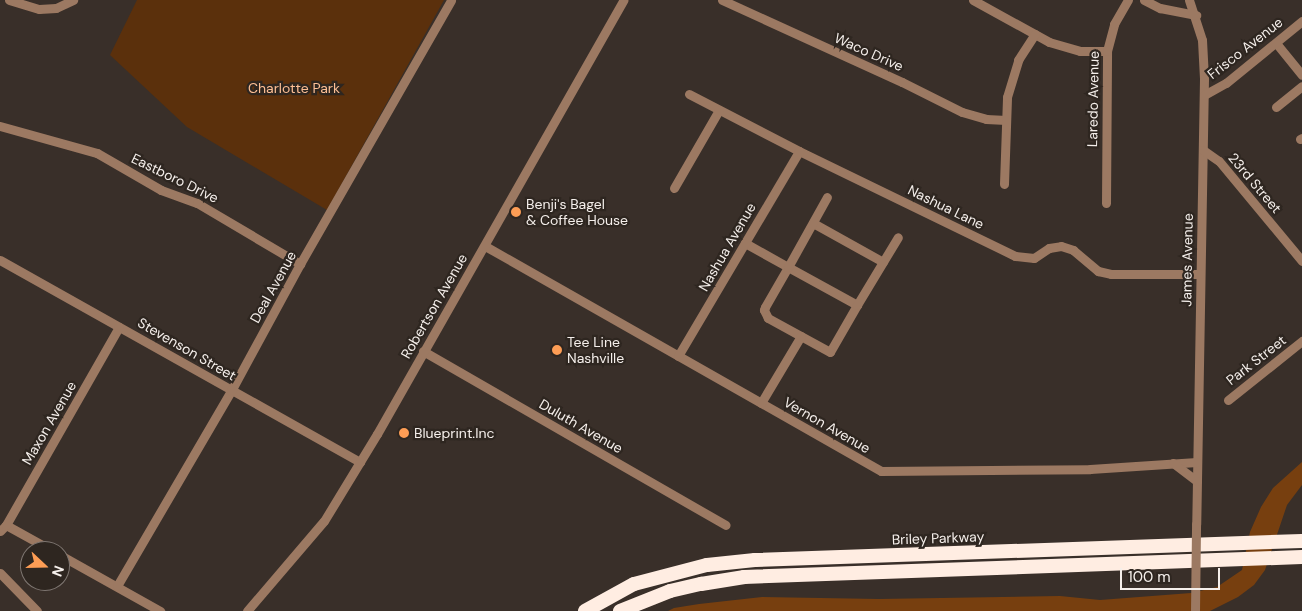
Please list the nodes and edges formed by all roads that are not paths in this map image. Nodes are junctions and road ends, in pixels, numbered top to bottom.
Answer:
1 (9, 0) edge
2 (73, 0) edge
3 (451, 0) edge
4 (624, 0) edge
5 (722, 0) edge
6 (972, 0) edge
7 (1128, 0) edge
8 (1144, 0) edge
9 (1189, 0) edge
10 (1196, 15) junction
11 (1302, 21) edge
12 (1035, 34) junction
13 (1276, 43) junction
14 (1107, 51) junction
15 (1302, 75) edge
16 (1302, 86) edge
17 (689, 94) dead end
18 (1204, 95) junction
19 (1276, 107) dead end
20 (720, 110) junction
21 (1006, 120) junction
22 (0, 126) edge
23 (1203, 150) junction
24 (799, 151) junction
25 (1004, 184) dead end
26 (674, 188) dead end
27 (827, 197) dead end
28 (1106, 203) dead end
29 (813, 223) junction
30 (898, 237) dead end
31 (745, 243) junction
32 (485, 246) junction
33 (0, 260) edge
34 (1302, 261) edge
35 (883, 262) junction
36 (300, 264) junction
37 (788, 267) junction
38 (1200, 274) junction
39 (856, 305) junction
40 (119, 327) junction
41 (801, 336) junction
42 (1302, 342) edge
43 (423, 351) junction
44 (678, 356) junction
45 (231, 391) junction
46 (1228, 400) dead end
47 (761, 403) junction
48 (360, 462) junction
49 (1197, 462) junction
50 (1173, 463) junction
51 (1197, 481) junction
52 (726, 525) dead end
53 (3, 528) edge
54 (31, 541) edge
55 (1302, 541) edge
56 (1302, 558) edge
57 (70, 560) edge
58 (0, 573) edge
59 (117, 586) junction
60 (37, 611) edge
61 (160, 611) edge
62 (247, 611) edge
63 (585, 611) edge
64 (620, 611) edge
65 (1195, 611) edge

1 - 2 street
3 - 36 street, Deal Avenue
4 - 32 street, Robertson Avenue
5 - 21 street, Waco Drive
6 - 12 street
7 - 14 street, Laredo Avenue
8 - 10 street
9 - 10 street, James Avenue
10 - 18 street, James Avenue
11 - 13 street, Frisco Avenue
12 - 14 street
12 - 21 street
13 - 15 street
13 - 18 street, Frisco Avenue
14 - 28 street, Laredo Avenue
16 - 19 street
17 - 20 street, Nashua Lane
18 - 23 street, James Avenue
20 - 24 street, Nashua Lane
20 - 26 street
21 - 25 street
22 - 36 street, Eastboro Drive
23 - 34 street, 23rd Street
23 - 38 street, James Avenue
24 - 31 street, Nashua Avenue
24 - 38 street, Nashua Lane
27 - 29 street
29 - 35 street
29 - 37 street
30 - 35 street
31 - 37 street
31 - 44 street, Nashua Avenue
32 - 43 street, Robertson Avenue
32 - 44 street, Vernon Avenue
33 - 40 street, Stevenson Street
35 - 39 street
36 - 45 street, Deal Avenue
37 - 39 street
37 - 41 street
38 - 49 street, James Avenue
39 - 41 street
40 - 45 street, Stevenson Street
40 - 53 street, Maxon Avenue
41 - 47 street
42 - 46 street, Park Street
43 - 48 street, Robertson Avenue
43 - 52 street, Duluth Avenue
44 - 47 street, Vernon Avenue
45 - 48 street, Stevenson Street
45 - 59 street, Deal Avenue
47 - 50 street, Vernon Avenue
48 - 62 street, Robertson Avenue
49 - 50 street, Vernon Avenue
49 - 51 street, James Avenue
50 - 51 street
51 - 65 street, James Avenue, bridge
53 - 54 street
55 - 63 highway, Briley Parkway
56 - 64 highway
57 - 59 street
58 - 60 street
59 - 61 street

